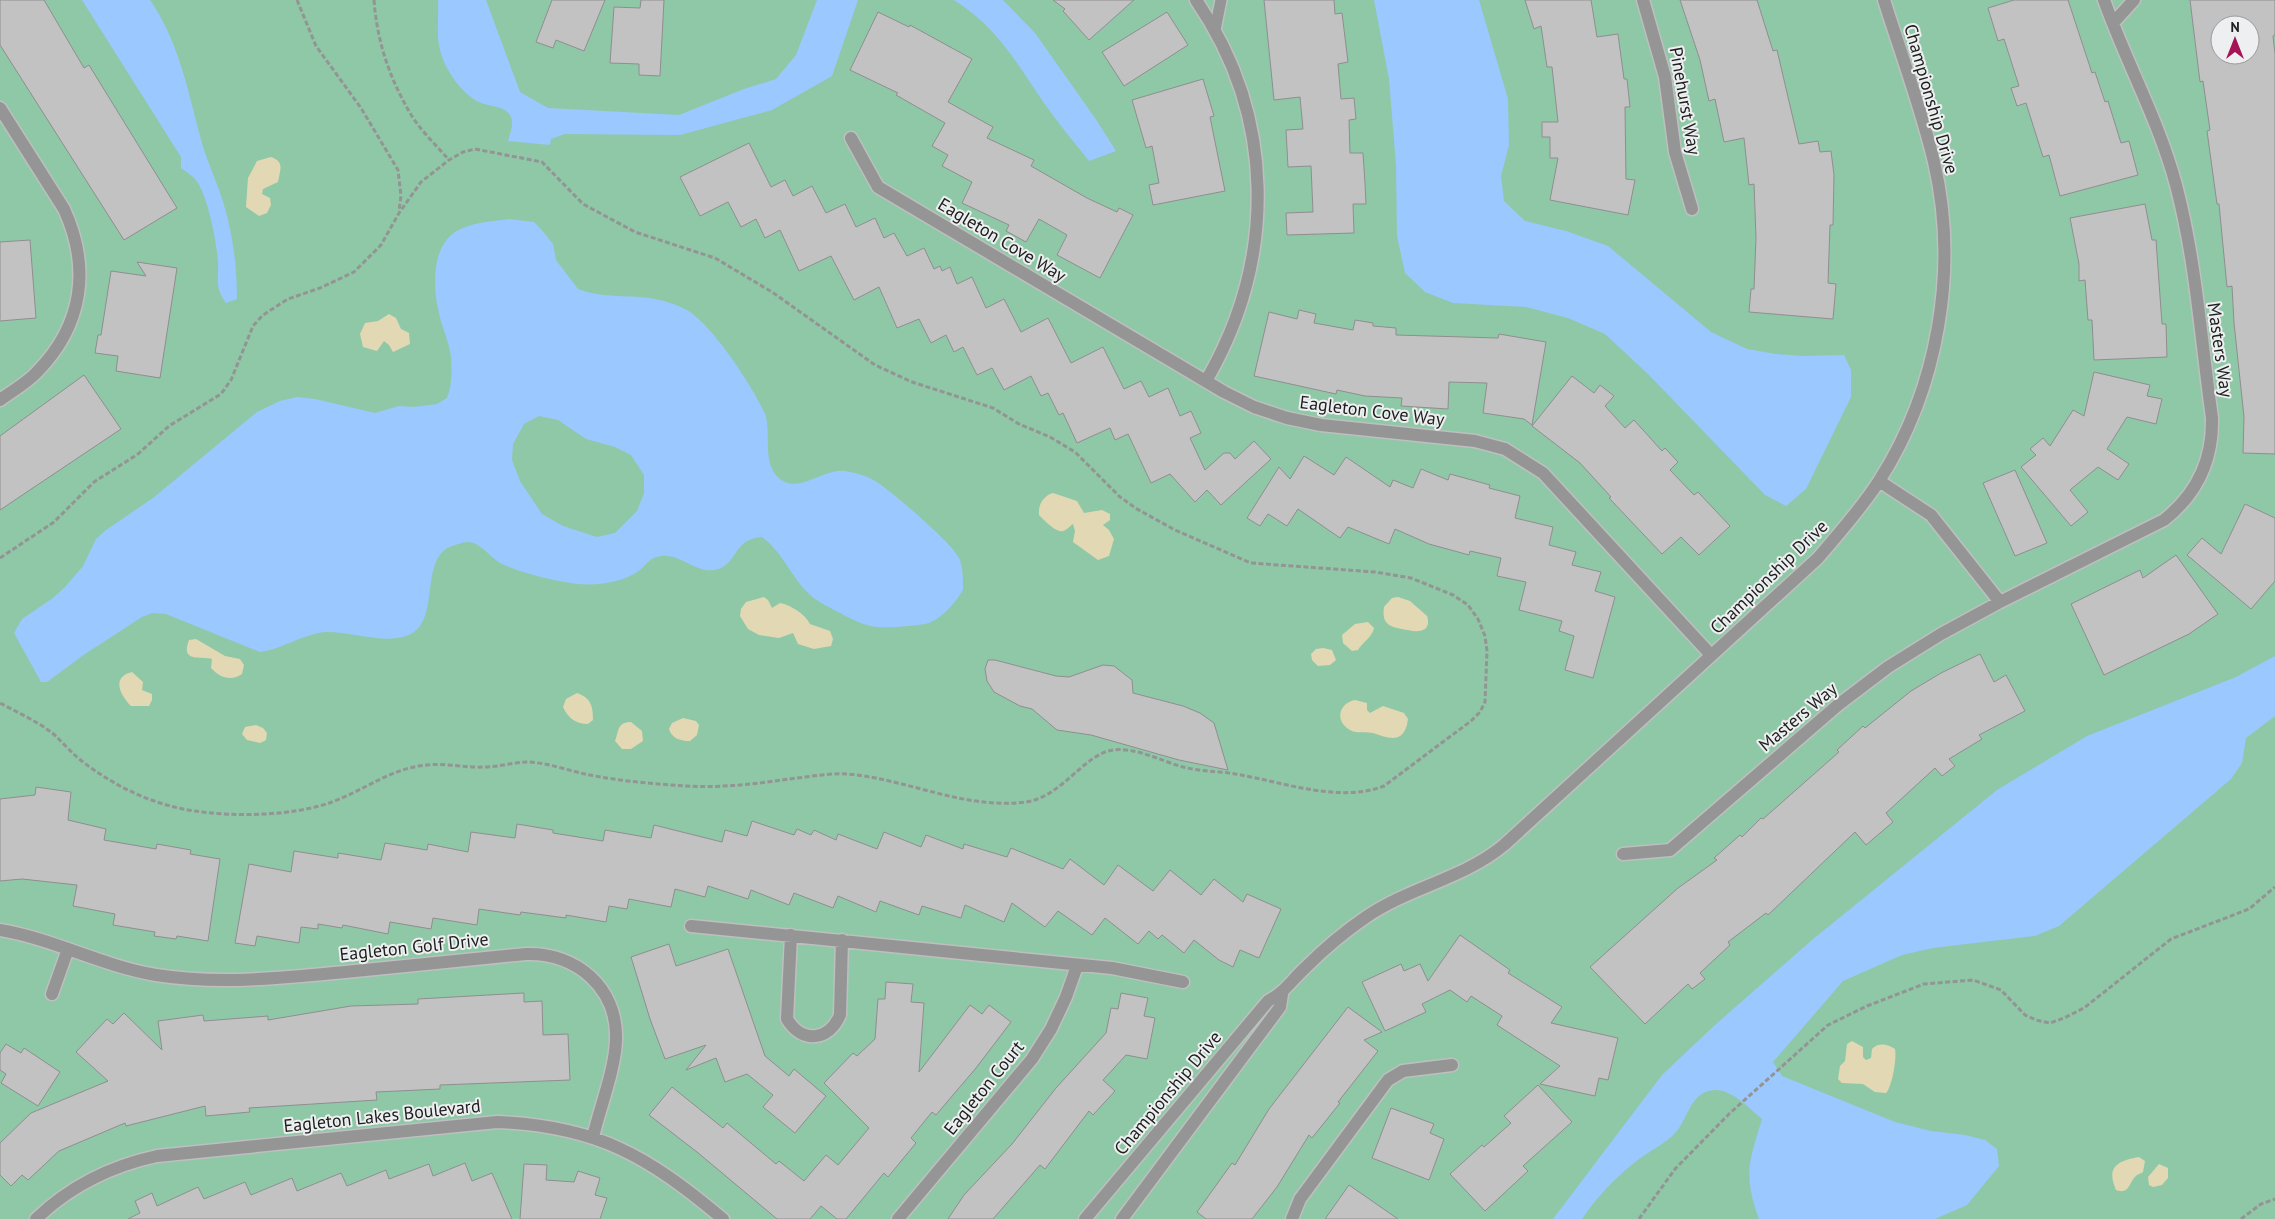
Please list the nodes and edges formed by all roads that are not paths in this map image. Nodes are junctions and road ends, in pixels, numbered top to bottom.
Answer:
1 (1196, 0) edge
2 (1221, 0) edge
3 (1643, 0) edge
4 (1884, 0) edge
5 (2104, 0) edge
6 (2134, 0) edge
7 (2113, 23) junction
8 (1215, 30) junction
9 (0, 108) edge
10 (851, 138) dead end
11 (1692, 209) dead end
12 (1206, 381) junction
13 (0, 400) edge
14 (1879, 481) junction
15 (2000, 602) junction
16 (1711, 655) junction
17 (1623, 854) dead end
18 (691, 926) dead end
19 (0, 930) edge
20 (791, 935) junction
21 (842, 940) junction
22 (68, 949) junction
23 (1076, 966) junction
24 (1183, 982) dead end
25 (52, 994) dead end
26 (1282, 994) junction
27 (1452, 1065) dead end
28 (593, 1137) junction
29 (36, 1219) edge
30 (723, 1219) edge
31 (898, 1219) edge
32 (1085, 1219) edge
33 (1122, 1219) edge
34 (1292, 1219) edge

1 - 8 street
2 - 8 lane
3 - 11 street, Pinehurst Way
4 - 14 street, Championship Drive
5 - 7 street, Masters Way
6 - 7 street
7 - 15 street, Masters Way
8 - 12 street
9 - 13 street
10 - 12 street, Eagleton Cove Way
12 - 16 street, Eagleton Cove Way
14 - 15 street
14 - 16 street, Championship Drive
15 - 17 street, Masters Way
16 - 26 street, Championship Drive
18 - 20 street
19 - 22 street, Eagleton Golf Drive
20 - 21 street
20 - 21 street
21 - 23 street
22 - 25 street
22 - 28 street, Eagleton Golf Drive
23 - 24 street
23 - 31 street, Eagleton Court
26 - 32 street, Championship Drive
26 - 33 street, Championship Drive
27 - 34 street
28 - 29 street, Eagleton Lakes Boulevard
28 - 30 street, Eagleton Lakes Boulevard

